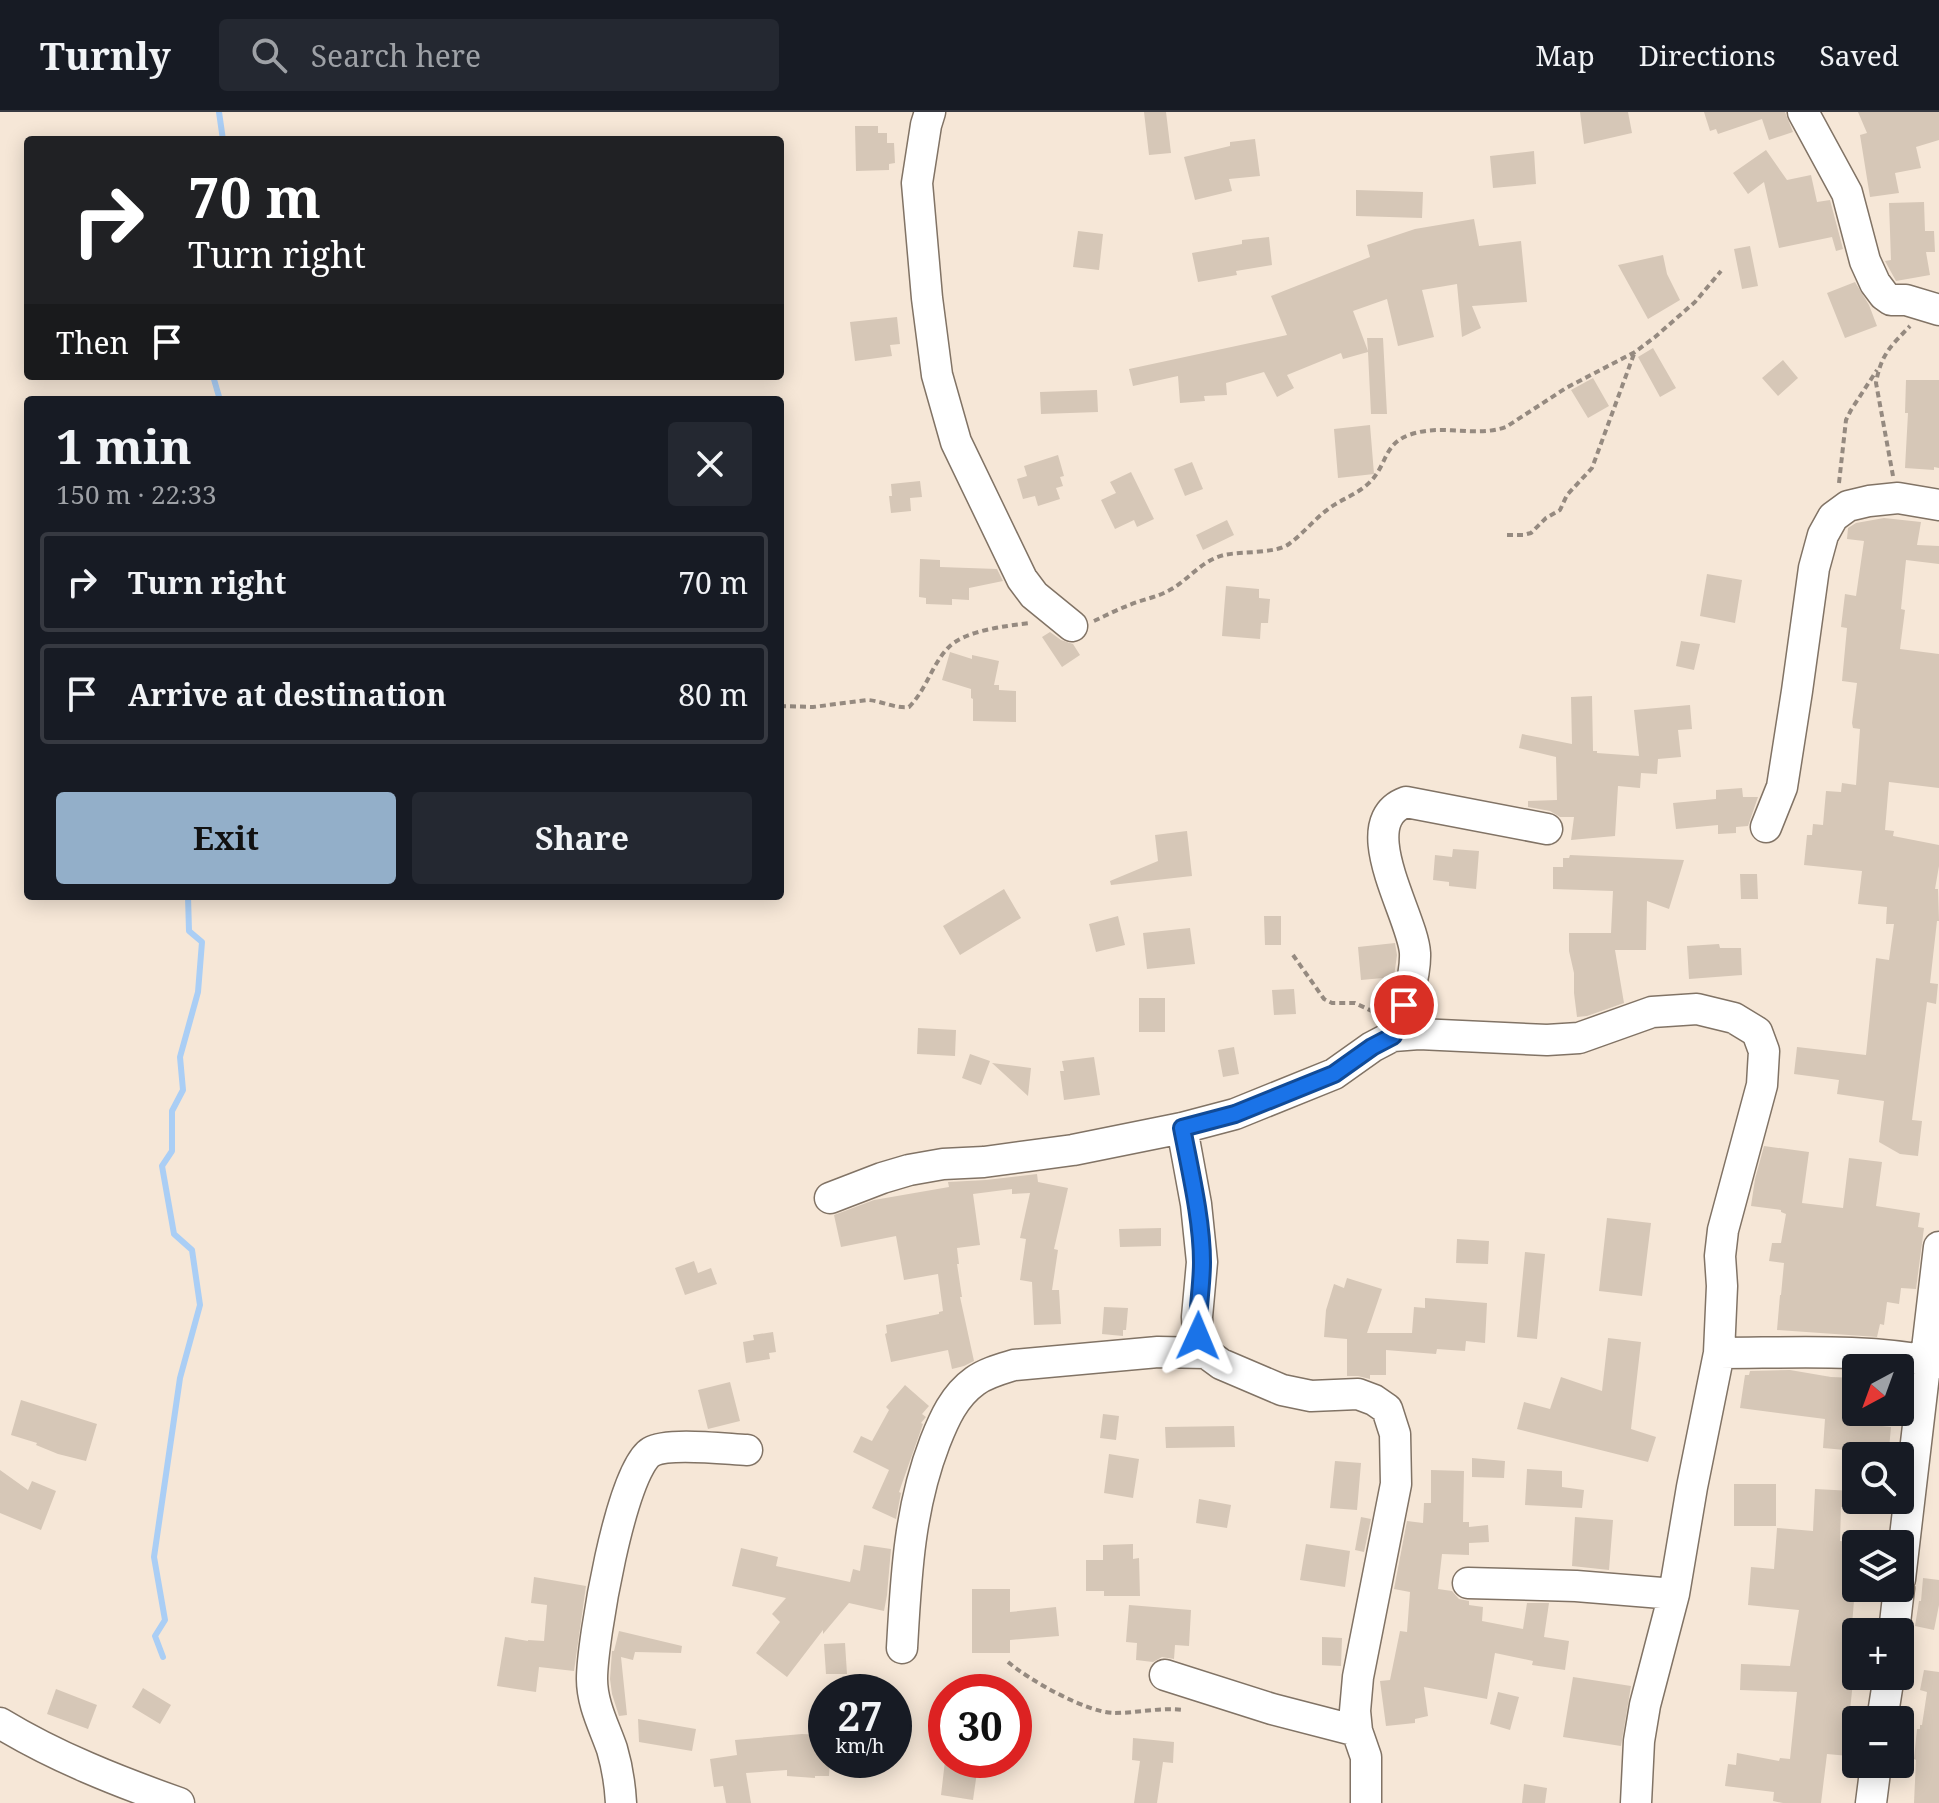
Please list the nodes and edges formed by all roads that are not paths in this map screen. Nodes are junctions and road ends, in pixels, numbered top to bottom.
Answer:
1 (930, 112) edge
2 (1803, 112) edge
3 (1934, 308) edge
4 (1939, 505) edge
5 (1072, 626) road end
6 (1766, 827) dead end
7 (1547, 829) dead end
8 (1395, 1031) junction
9 (1182, 1128) junction
10 (830, 1198) dead end
11 (1939, 1247) edge
12 (1206, 1353) junction
13 (1719, 1353) junction
14 (1932, 1362) edge
15 (747, 1450) dead end
16 (1907, 1530) edge
17 (1468, 1583) dead end
18 (1674, 1594) junction
19 (902, 1648) dead end
20 (1165, 1675) dead end
21 (0, 1723) edge
22 (1357, 1731) junction
23 (1874, 1778) edge
24 (179, 1803) edge
25 (621, 1803) edge
26 (1366, 1803) edge
27 (1636, 1803) edge
28 (1871, 1803) edge

1 - 5 street
2 - 3 street
4 - 6 street
7 - 8 street
8 - 9 street
8 - 13 street
9 - 10 street
9 - 12 street
11 - 14 street
12 - 19 street
12 - 22 street
13 - 14 street
13 - 18 street
14 - 16 street
15 - 25 street
17 - 18 street
18 - 27 street
20 - 22 street
21 - 24 street
22 - 26 street
23 - 28 street

